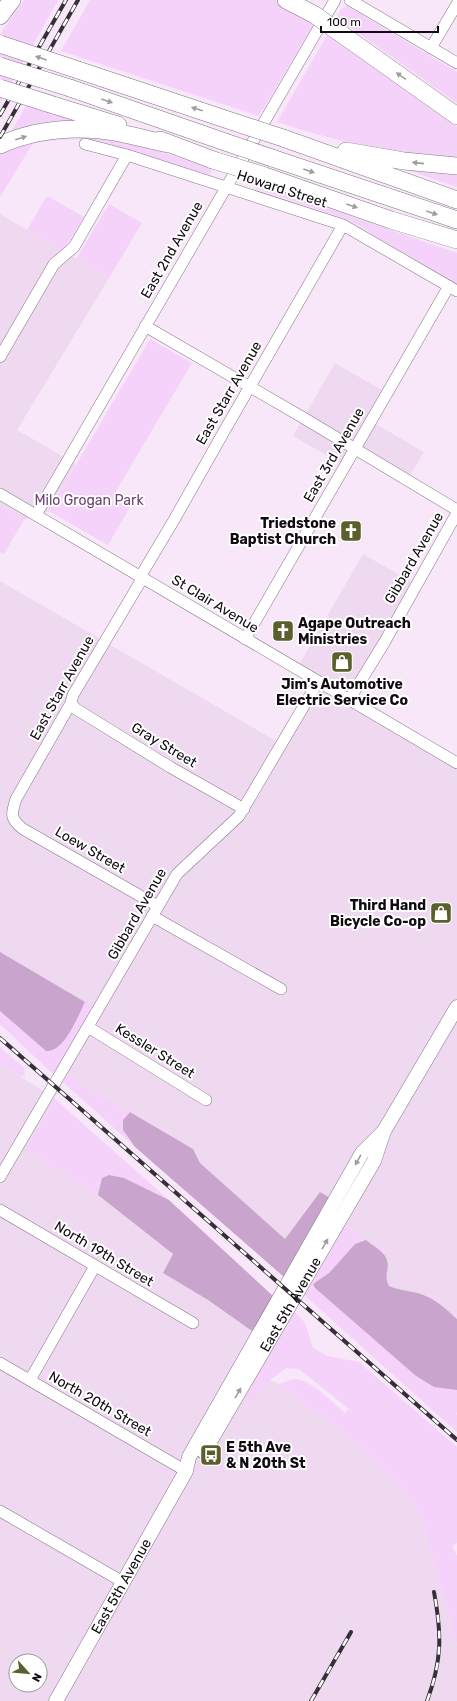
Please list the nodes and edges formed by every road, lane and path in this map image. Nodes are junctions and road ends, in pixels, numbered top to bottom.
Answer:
1 (12, 0) edge
2 (286, 0) edge
3 (296, 0) edge
4 (335, 0) edge
5 (350, 0) edge
6 (457, 4) edge
7 (315, 15) junction
8 (0, 16) edge
9 (0, 44) edge
10 (431, 48) junction
11 (457, 63) edge
12 (0, 66) edge
13 (0, 88) edge
14 (457, 116) edge
15 (85, 144) dead end
16 (170, 144) junction
17 (0, 145) edge
18 (313, 148) junction
19 (127, 155) junction
20 (457, 166) edge
21 (226, 187) junction
22 (457, 200) edge
23 (457, 220) edge
24 (343, 225) junction
25 (455, 240) edge
26 (453, 289) edge
27 (145, 326) junction
28 (0, 357) edge
29 (249, 387) junction
30 (354, 449) junction
31 (0, 494) edge
32 (457, 510) edge
33 (457, 514) edge
34 (36, 515) junction
35 (141, 578) junction
36 (245, 639) junction
37 (318, 682) junction
38 (349, 700) junction
39 (71, 703) junction
40 (456, 761) edge
41 (244, 809) junction
42 (12, 815) joint
43 (158, 906) junction
44 (152, 916) junction
45 (281, 989) dead end
46 (457, 1007) edge
47 (88, 1027) junction
48 (206, 1100) dead end
49 (0, 1177) edge
50 (0, 1210) edge
51 (95, 1266) junction
52 (193, 1323) dead end
53 (0, 1363) edge
54 (30, 1380) junction
55 (186, 1471) junction
56 (0, 1512) edge
57 (123, 1582) junction
58 (56, 1701) edge

1 - 8 highway
2 - 7 highway
3 - 7 highway
4 - 21 street, East 2nd Avenue
5 - 10 street
6 - 10 street
14 -> 7 highway, bridge
18 -> 9 highway, bridge
10 - 11 street
12 -> 23 highway, bridge
13 - 16 highway, bridge
15 - 19 street, Howard Street
17 -> 16 highway
16 -> 25 highway, bridge
20 -> 18 highway
18 - 22 highway
19 - 21 street, Howard Street
19 - 28 street
21 - 24 street, Howard Street
21 - 27 street, East 2nd Avenue
24 - 26 street, Howard Street
24 - 29 street, East Starr Avenue
26 - 30 street, East 3rd Avenue
27 - 29 street
27 - 34 street, East 2nd Avenue
29 - 30 street
29 - 35 street, East Starr Avenue
30 - 32 street
30 - 36 street, East 3rd Avenue
31 - 34 street, St Clair Avenue
33 - 38 street, Gibbard Avenue
34 - 35 street, St Clair Avenue
35 - 36 street, St Clair Avenue
35 - 39 street, East Starr Avenue
36 - 37 street, St Clair Avenue
37 - 38 street, St Clair Avenue
37 - 41 street, Gibbard Avenue
38 - 40 street, St Clair Avenue
39 - 41 street, Gray Street
39 - 42 street, East Starr Avenue
41 - 43 street, Gibbard Avenue
42 - 43 street, Loew Street
43 - 44 street, Gibbard Avenue
44 - 45 street
44 - 47 street, Gibbard Avenue
46 - 55 main road, East 5th Avenue
47 - 48 street, Kessler Street
47 - 49 street, Gibbard Avenue
50 - 51 street, North 19th Street
51 - 52 street, North 19th Street
51 - 54 street
53 - 54 street, North 20th Street
54 - 55 street, North 20th Street
55 - 57 main road, East 5th Avenue
56 - 57 street
57 - 58 main road, East 5th Avenue

